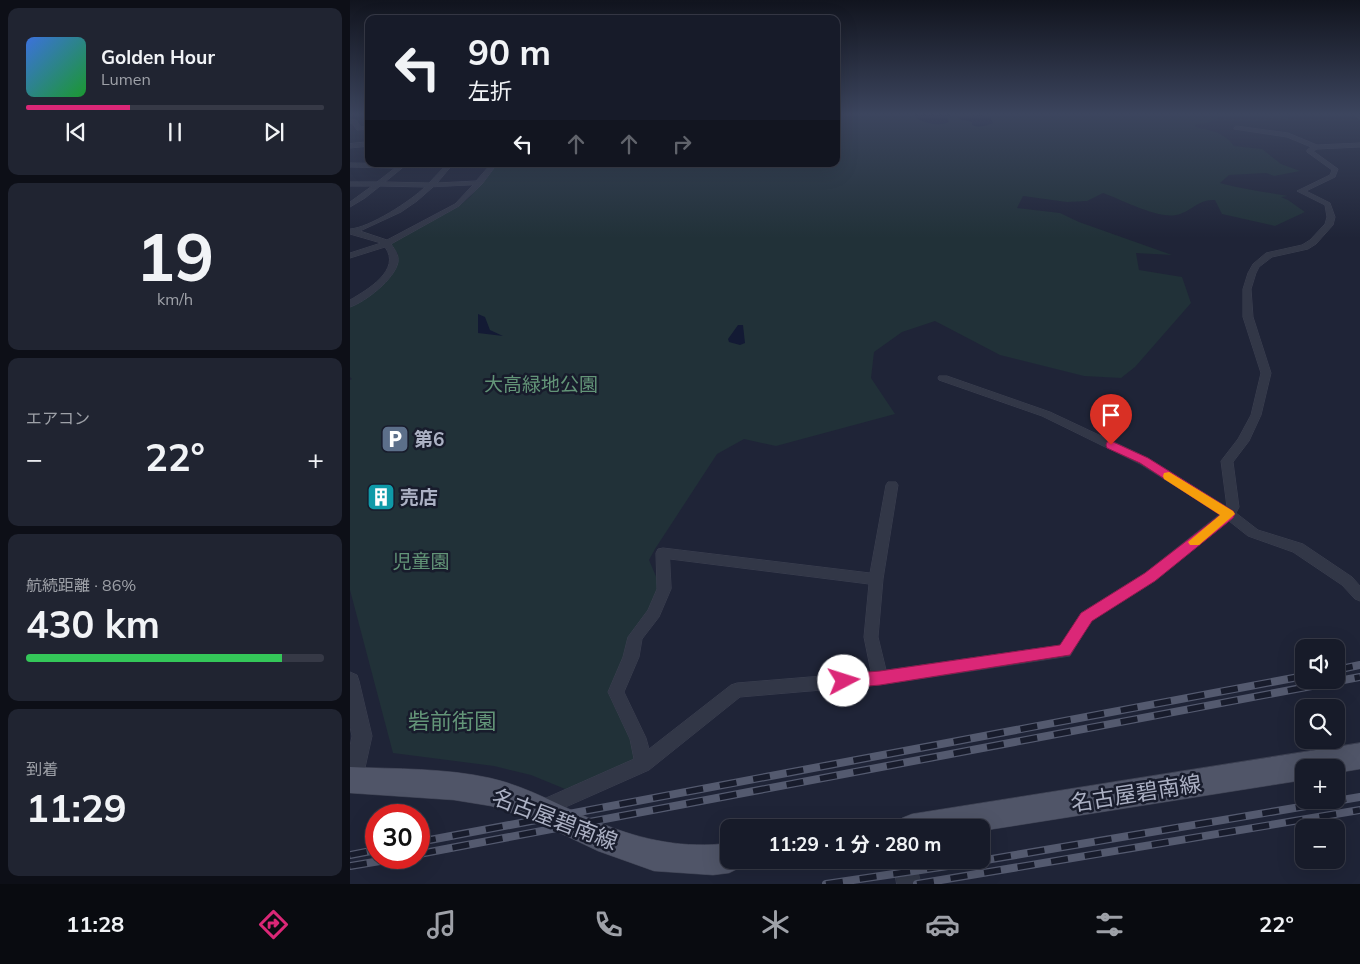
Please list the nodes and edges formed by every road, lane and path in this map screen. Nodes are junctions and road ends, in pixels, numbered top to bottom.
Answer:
1 (1317, 155) edge
2 (350, 165) edge
3 (365, 165) edge
4 (400, 167) edge
5 (447, 167) edge
6 (492, 167) edge
7 (480, 183) junction
8 (350, 184) edge
9 (379, 184) junction
10 (431, 185) junction
11 (350, 205) edge
12 (351, 231) edge
13 (386, 244) junction
14 (350, 256) edge
15 (350, 304) edge
16 (943, 378) dead end
17 (892, 485) dead end
18 (1229, 514) junction
19 (876, 579) junction
20 (1360, 595) edge
21 (880, 678) junction
22 (350, 680) edge
23 (1360, 756) edge
24 (643, 764) junction
25 (352, 779) edge
26 (540, 809) junction
27 (970, 819) edge
28 (720, 859) edge
29 (906, 869) edge
30 (909, 884) edge

1 - 18 street
2 - 3 street
4 - 9 street
5 - 10 street
6 - 7 street
7 - 10 street
7 - 13 street
8 - 9 street
9 - 10 street
9 - 11 street
10 - 12 street
12 - 13 street
13 - 14 street
13 - 15 street
16 - 18 street
17 - 19 street
18 - 20 street
18 - 21 street
19 - 21 street
19 - 24 street
21 - 24 street
22 - 25 street
23 - 27 main road, 名古屋碧南線
24 - 26 street
25 - 26 main road, 名古屋碧南線
26 - 28 main road, 名古屋碧南線
29 - 30 street

